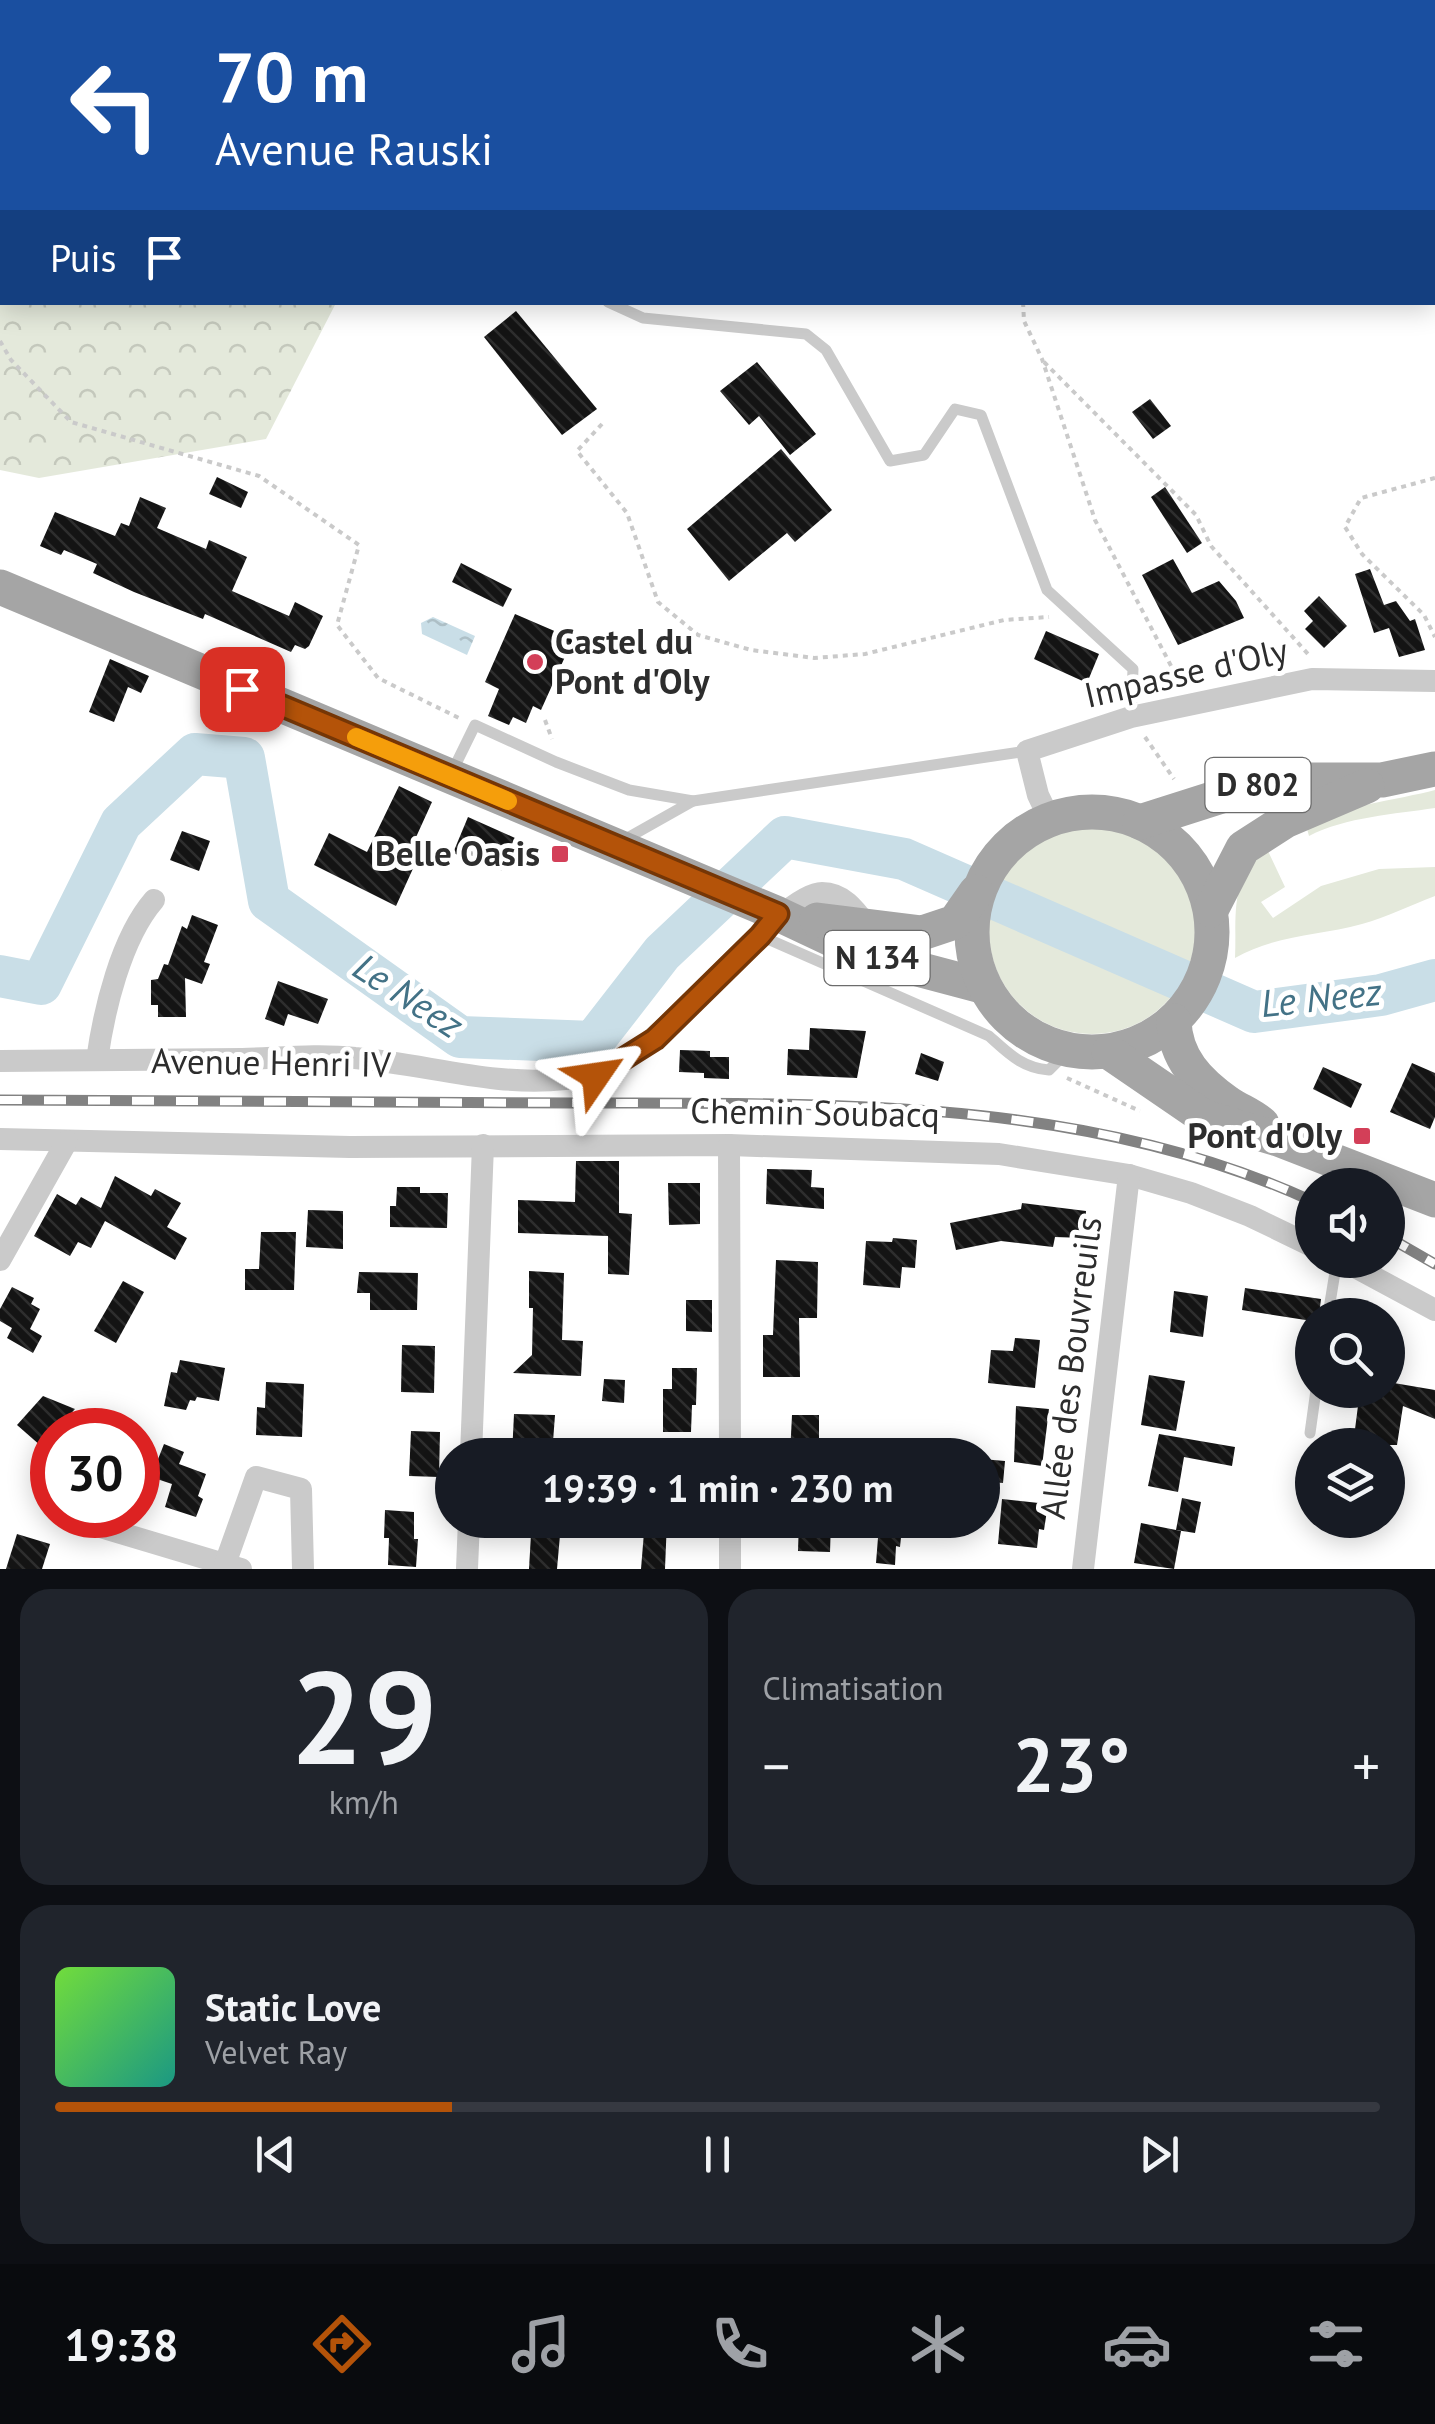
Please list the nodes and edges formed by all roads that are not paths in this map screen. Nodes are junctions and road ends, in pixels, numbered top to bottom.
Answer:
1 (615, 305) edge
2 (0, 586) edge
3 (1435, 681) edge
4 (1131, 717) junction
5 (1027, 751) junction
6 (1435, 769) edge
7 (450, 776) junction
8 (1382, 780) junction
9 (693, 801) junction
10 (1049, 818) junction
11 (1140, 822) junction
12 (614, 846) junction
13 (983, 883) junction
14 (154, 900) dead end
15 (764, 918) junction
16 (1211, 928) junction
17 (804, 953) junction
18 (978, 975) junction
19 (1174, 1021) junction
20 (1070, 1049) junction
21 (1109, 1052) junction
22 (97, 1060) junction
23 (0, 1062) edge
24 (0, 1139) edge
25 (1278, 1139) junction
26 (66, 1141) junction
27 (483, 1145) junction
28 (729, 1145) junction
29 (1129, 1176) junction
30 (1435, 1200) edge
31 (1295, 1238) edge
32 (0, 1260) edge
33 (1374, 1278) edge
34 (1435, 1310) edge
35 (472, 1438) edge
36 (730, 1438) edge
37 (137, 1538) edge
38 (468, 1538) edge
39 (730, 1538) edge
40 (233, 1567) edge
41 (303, 1569) edge
42 (467, 1569) edge
43 (730, 1569) edge
44 (1083, 1569) edge

1 - 4 lane
2 - 7 main road, N 134
3 - 4 street, Impasse d'Oly
4 - 5 street, Impasse d'Oly
5 - 9 lane
5 - 10 street
6 - 8 main road, D 802
7 - 9 lane
7 - 12 main road, N 134
8 - 11 main road, D 802
8 - 16 main road, D 802
9 - 12 lane
10 - 11 main road
10 - 13 main road
11 - 16 main road
12 - 15 main road, N 134
13 - 15 main road, N 134
13 - 18 main road
14 - 22 street
15 - 17 lane
15 - 17 lane
15 - 18 main road, N 134
15 - 22 street, Avenue Henri IV
16 - 19 main road
17 - 20 lane
18 - 20 main road
19 - 21 main road
19 - 25 main road
20 - 21 main road
21 - 25 main road
22 - 23 street, Avenue Henri IV
24 - 26 street, Chemin Soubacq
25 - 30 main road
26 - 27 street, Chemin Soubacq
26 - 32 street
27 - 28 street, Chemin Soubacq
27 - 35 street
28 - 29 street, Chemin Soubacq
28 - 36 street
29 - 31 street, Chemin Soubacq
29 - 44 street, Allée des Bouvreuils
33 - 34 street
37 - 40 street
38 - 42 street
39 - 43 street
40 - 41 street

